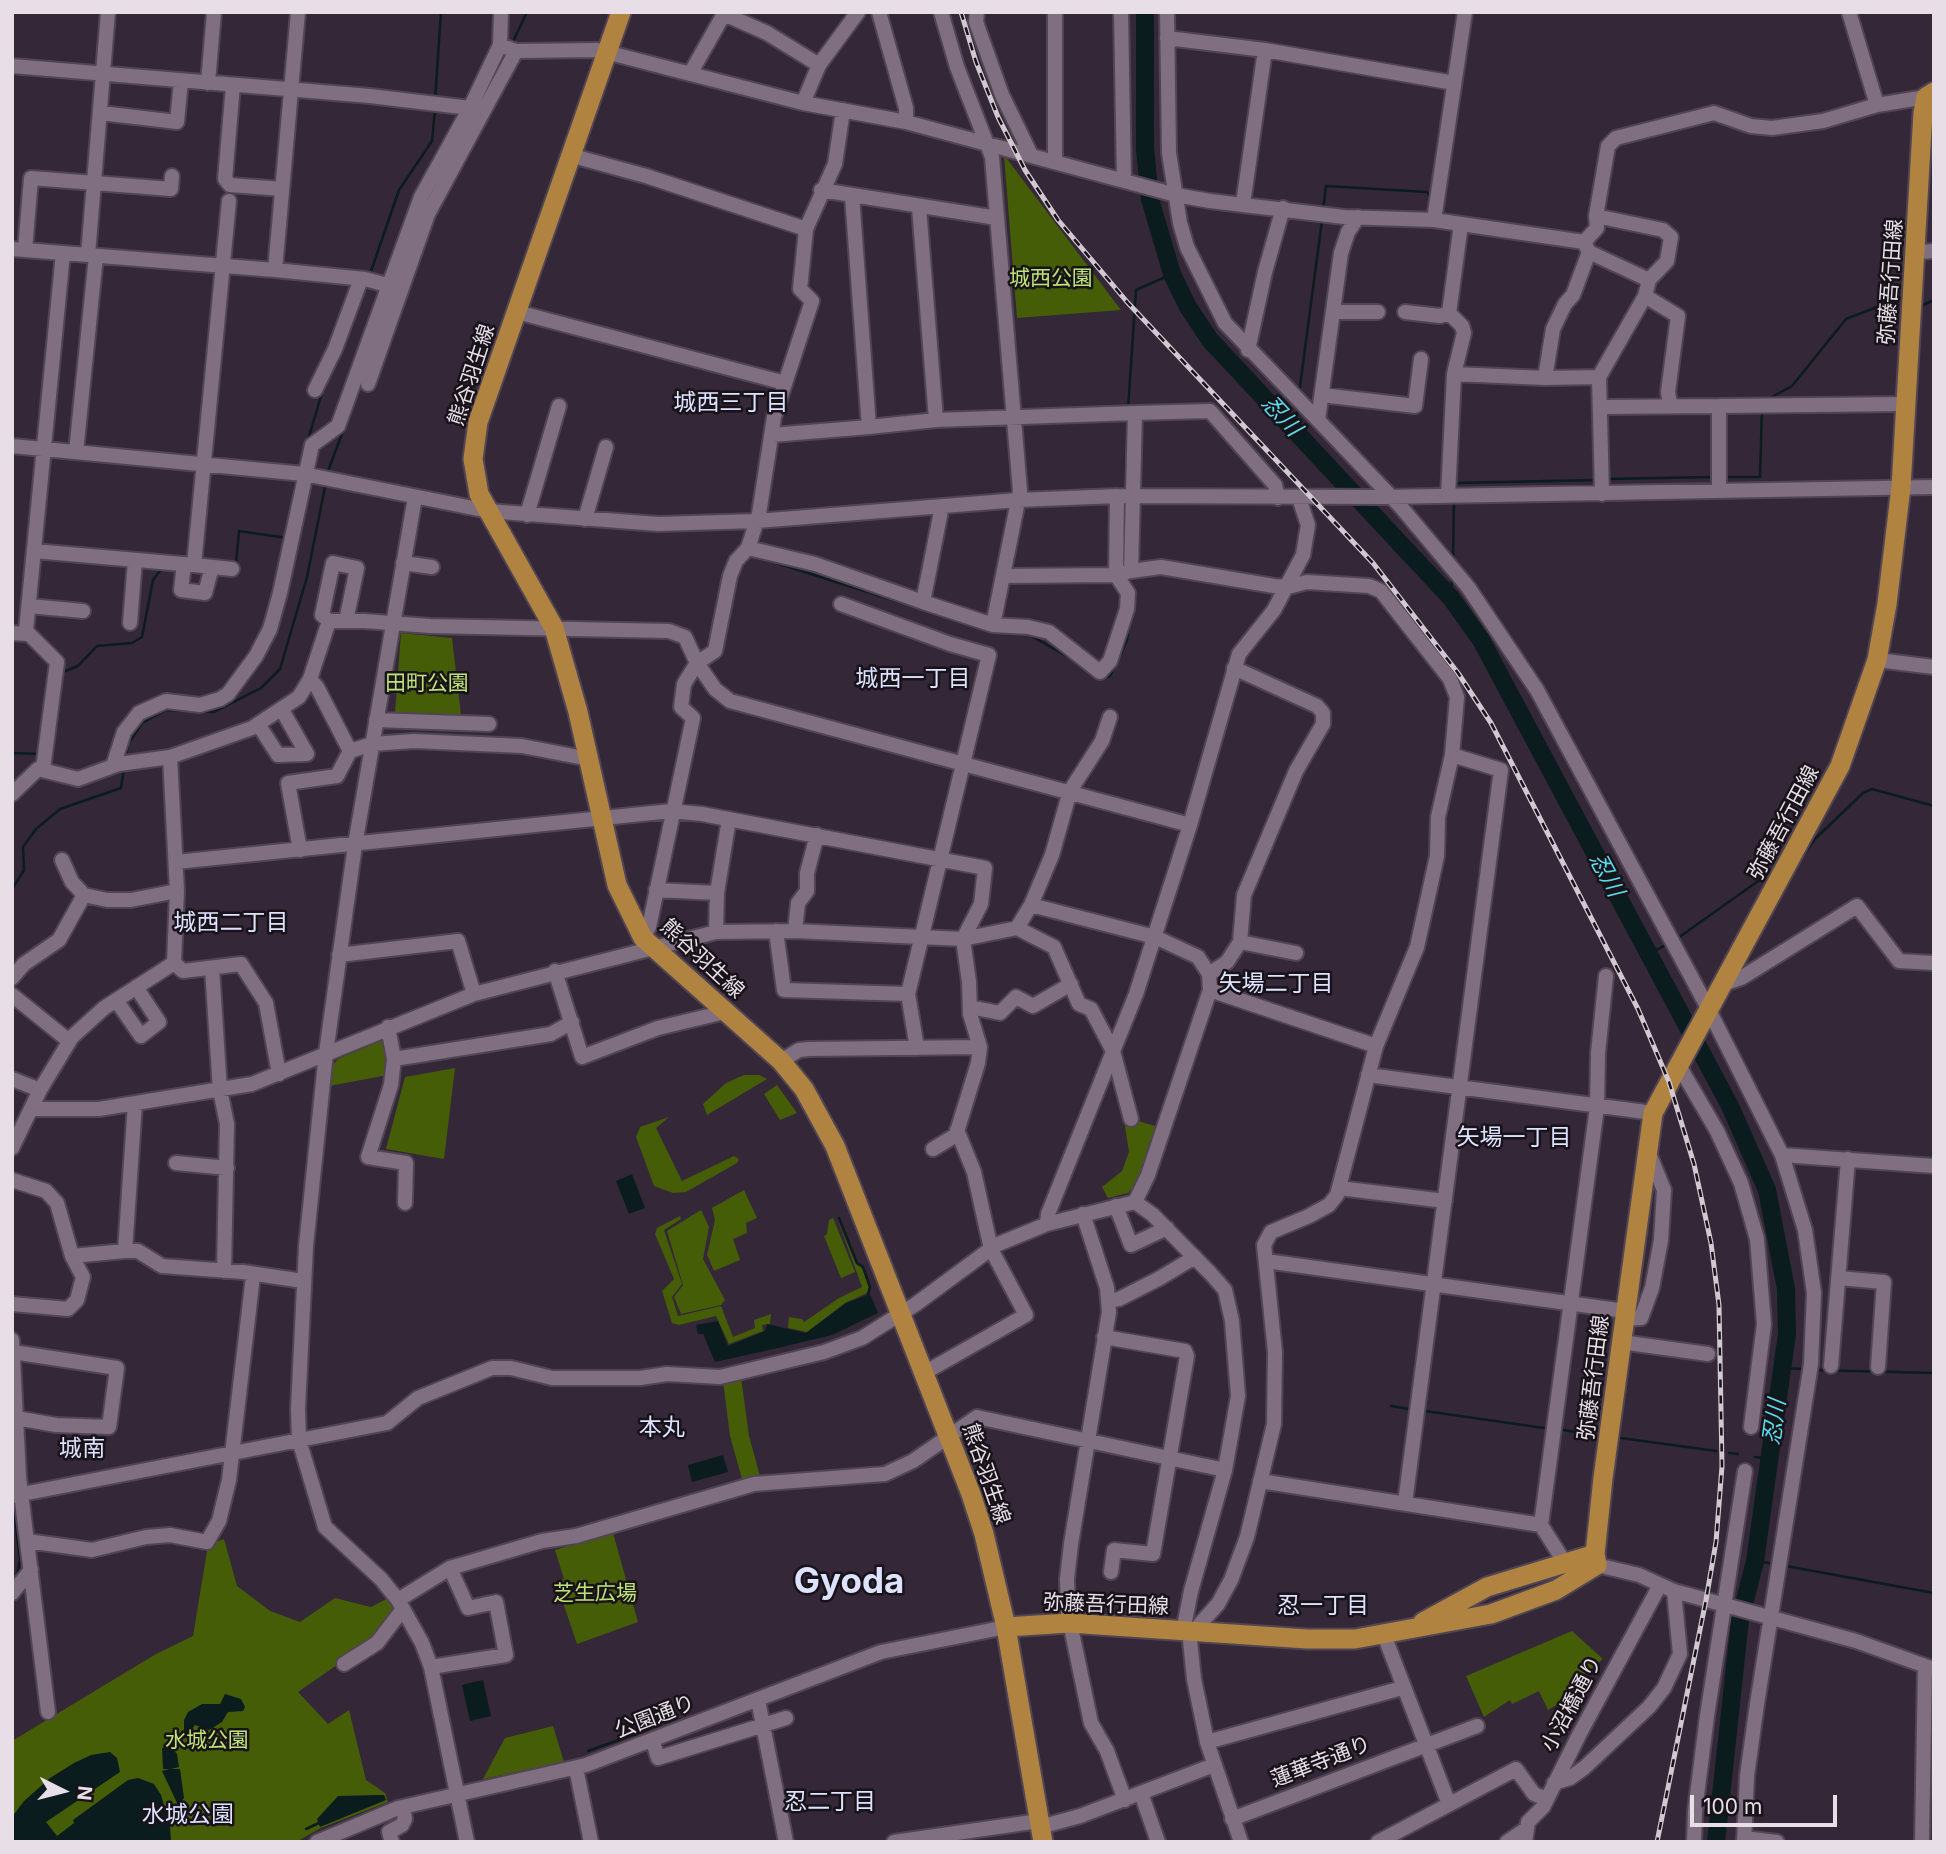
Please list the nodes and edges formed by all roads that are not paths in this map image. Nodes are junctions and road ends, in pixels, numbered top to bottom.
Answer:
1 (108, 12) edge
2 (214, 12) edge
3 (298, 12) edge
4 (501, 12) edge
5 (621, 12) edge
6 (858, 12) edge
7 (879, 12) edge
8 (941, 12) edge
9 (977, 12) edge
10 (1055, 12) edge
11 (1121, 12) edge
12 (1167, 12) edge
13 (1465, 12) edge
14 (1849, 12) edge
15 (1167, 38) junction
16 (509, 48) junction
17 (1265, 50) junction
18 (608, 53) junction
19 (819, 65) junction
20 (12, 66) edge
21 (102, 72) junction
22 (690, 74) junction
23 (181, 81) junction
24 (208, 83) junction
25 (1454, 83) junction
26 (233, 85) junction
27 (292, 89) junction
28 (1930, 95) edge
29 (803, 103) junction
30 (1877, 105) junction
31 (470, 108) junction
32 (843, 110) junction
33 (101, 113) junction
34 (906, 122) junction
35 (988, 144) junction
36 (1031, 155) junction
37 (573, 156) junction
38 (1055, 161) junction
39 (172, 176) dead end
40 (1124, 181) junction
41 (95, 182) junction
42 (282, 189) junction
43 (821, 190) junction
44 (1173, 194) junction
45 (852, 196) junction
46 (229, 201) dead end
47 (1243, 205) junction
48 (919, 208) junction
49 (1283, 208) junction
50 (1596, 216) junction
51 (1358, 217) junction
52 (997, 218) junction
53 (1434, 220) junction
54 (1461, 224) junction
55 (806, 229) junction
56 (1586, 247) junction
57 (19, 250) edge
58 (1925, 252) edge
59 (63, 253) junction
60 (92, 256) junction
61 (223, 266) junction
62 (275, 270) junction
63 (366, 280) junction
64 (1649, 281) junction
65 (395, 287) junction
66 (1645, 296) junction
67 (517, 312) junction
68 (1333, 312) junction
69 (1378, 312) dead end
70 (1405, 312) dead end
71 (1449, 313) junction
72 (1248, 350) junction
73 (1421, 359) dead end
74 (1454, 374) junction
75 (1599, 377) junction
76 (1545, 378) junction
77 (781, 382) junction
78 (368, 384) dead end
79 (315, 390) dead end
80 (1322, 395) junction
81 (1670, 404) junction
82 (1906, 404) junction
83 (559, 406) dead end
84 (1719, 406) junction
85 (1602, 407) junction
86 (1135, 413) junction
87 (1013, 416) junction
88 (1318, 420) junction
89 (936, 421) junction
90 (869, 427) junction
91 (772, 435) junction
92 (12, 446) edge
93 (606, 447) dead end
94 (44, 449) junction
95 (76, 452) junction
96 (204, 464) junction
97 (299, 474) junction
98 (1901, 487) junction
99 (1934, 487) edge
100 (1719, 489) junction
101 (1602, 494) junction
102 (1117, 496) junction
103 (1133, 496) junction
104 (1387, 496) junction
105 (1447, 496) junction
106 (415, 497) junction
107 (1278, 498) junction
108 (1299, 498) junction
109 (1018, 500) junction
110 (942, 506) junction
111 (488, 511) junction
112 (527, 515) junction
113 (585, 519) junction
114 (757, 521) junction
115 (748, 548) junction
116 (34, 551) junction
117 (135, 560) junction
118 (403, 562) junction
119 (189, 564) junction
120 (212, 567) junction
121 (432, 567) dead end
122 (232, 569) dead end
123 (1131, 571) junction
124 (1116, 575) junction
125 (1003, 576) junction
126 (1289, 587) junction
127 (923, 602) junction
128 (841, 604) dead end
129 (29, 606) junction
130 (83, 611) dead end
131 (330, 621) junction
132 (346, 621) junction
133 (130, 623) dead end
134 (391, 623) junction
135 (993, 625) junction
136 (554, 628) junction
137 (20, 634) edge
138 (1877, 660) junction
139 (697, 663) junction
140 (1934, 667) edge
141 (1234, 668) junction
142 (310, 680) junction
143 (282, 710) junction
144 (1110, 717) dead end
145 (376, 720) junction
146 (258, 724) junction
147 (489, 724) dead end
148 (372, 744) junction
149 (350, 751) junction
150 (1452, 755) junction
151 (170, 757) junction
152 (589, 759) junction
153 (962, 765) junction
154 (113, 766) junction
155 (43, 769) junction
156 (1070, 791) junction
157 (12, 794) edge
158 (671, 811) junction
159 (729, 819) junction
160 (600, 820) junction
161 (1190, 825) junction
162 (817, 835) junction
163 (355, 845) junction
164 (300, 850) junction
165 (940, 859) junction
166 (62, 860) dead end
167 (176, 862) junction
168 (656, 890) junction
169 (177, 891) junction
170 (717, 893) junction
171 (84, 895) junction
172 (1031, 905) junction
173 (1017, 928) junction
174 (776, 931) junction
175 (795, 931) junction
176 (716, 932) junction
177 (922, 937) junction
178 (1155, 937) junction
179 (963, 939) junction
180 (1240, 942) junction
181 (648, 943) junction
182 (1296, 953) dead end
183 (340, 955) junction
184 (174, 963) junction
185 (1934, 963) edge
186 (212, 968) junction
187 (555, 971) junction
188 (1209, 974) junction
189 (1606, 976) dead end
190 (12, 978) edge
191 (1071, 984) junction
192 (1721, 985) junction
193 (136, 987) junction
194 (1210, 990) junction
195 (474, 994) junction
196 (908, 994) junction
197 (12, 995) edge
198 (116, 1000) junction
199 (970, 1007) junction
200 (1706, 1011) junction
201 (725, 1012) junction
202 (572, 1022) junction
203 (388, 1027) junction
204 (69, 1041) junction
205 (1376, 1046) junction
206 (980, 1047) junction
207 (917, 1048) junction
208 (1113, 1051) junction
209 (326, 1053) junction
210 (394, 1059) junction
211 (781, 1062) junction
212 (1679, 1062) junction
213 (279, 1074) junction
214 (1368, 1075) junction
215 (12, 1079) edge
216 (1460, 1087) junction
217 (40, 1090) junction
218 (220, 1090) junction
219 (135, 1104) junction
220 (1597, 1107) junction
221 (31, 1109) junction
222 (1653, 1113) junction
223 (1131, 1119) dead end
224 (957, 1130) junction
225 (12, 1147) edge
226 (933, 1149) dead end
227 (1782, 1155) junction
228 (1847, 1159) junction
229 (176, 1163) dead end
230 (1934, 1166) edge
231 (227, 1168) junction
232 (12, 1180) edge
233 (1339, 1188) junction
234 (1445, 1201) junction
235 (1135, 1202) junction
236 (405, 1203) dead end
237 (1116, 1206) junction
238 (1083, 1214) junction
239 (1047, 1224) junction
240 (1167, 1228) junction
241 (990, 1249) junction
242 (125, 1251) junction
243 (72, 1256) junction
244 (1195, 1257) junction
245 (1266, 1261) junction
246 (225, 1271) junction
247 (253, 1276) junction
248 (1838, 1278) junction
249 (303, 1281) junction
250 (1433, 1284) junction
251 (1109, 1301) junction
252 (1571, 1303) junction
253 (12, 1304) edge
254 (901, 1313) junction
255 (1625, 1315) junction
256 (1104, 1337) junction
257 (12, 1340) edge
258 (1621, 1342) junction
259 (13, 1352) edge
260 (1708, 1354) dead end
261 (1831, 1366) dead end
262 (1878, 1367) dead end
263 (924, 1373) junction
264 (16, 1418) junction
265 (1751, 1427) dead end
266 (949, 1436) junction
267 (1087, 1438) junction
268 (299, 1440) junction
269 (231, 1455) junction
270 (1171, 1457) junction
271 (1224, 1470) junction
272 (1745, 1471) dead end
273 (1260, 1481) junction
274 (17, 1495) edge
275 (1405, 1503) junction
276 (1541, 1525) junction
277 (27, 1541) junction
278 (1596, 1560) junction
279 (1565, 1563) junction
280 (450, 1568) junction
281 (31, 1570) junction
282 (1111, 1572) dead end
283 (1660, 1585) junction
284 (1674, 1591) junction
285 (12, 1593) edge
286 (400, 1604) junction
287 (1724, 1605) junction
288 (1770, 1618) junction
289 (1069, 1623) junction
290 (1006, 1627) junction
291 (1412, 1627) junction
292 (1190, 1631) junction
293 (1384, 1635) junction
294 (344, 1664) dead end
295 (431, 1667) junction
296 (1929, 1668) edge
297 (1402, 1688) junction
298 (758, 1700) junction
299 (48, 1712) dead end
300 (786, 1718) dead end
301 (765, 1724) junction
302 (1477, 1727) dead end
303 (653, 1742) junction
304 (1207, 1742) junction
305 (1425, 1744) junction
306 (1214, 1765) junction
307 (576, 1768) junction
308 (1554, 1783) junction
309 (1140, 1793) junction
310 (458, 1796) junction
311 (1547, 1799) junction
312 (1125, 1800) junction
313 (1449, 1804) junction
314 (403, 1807) junction
315 (1232, 1819) junction
316 (1040, 1830) edge
317 (1525, 1836) edge
318 (334, 1838) edge
319 (1744, 1840) edge
320 (317, 1842) edge
321 (392, 1842) edge
322 (467, 1842) edge
323 (591, 1842) edge
324 (786, 1842) edge
325 (894, 1842) edge
326 (1158, 1842) edge
327 (1241, 1842) edge
328 (1378, 1842) edge
329 (1507, 1842) edge
330 (1694, 1842) edge
331 (1777, 1842) edge
332 (1922, 1842) edge

1 - 21 street
2 - 24 street
3 - 27 street
4 - 16 street
5 - 18 main road, 熊谷羽生線
6 - 19 street
7 - 34 street
8 - 35 street
9 - 36 street
10 - 38 street
11 - 40 street
12 - 15 street
13 - 25 street
14 - 30 street
15 - 17 street
15 - 44 street
16 - 18 street
16 - 31 street
16 - 65 street
17 - 25 street
17 - 47 street
18 - 22 street
18 - 37 main road, 熊谷羽生線
19 - 22 street
19 - 29 street
20 - 21 street
21 - 23 street
21 - 33 street
22 - 29 street
23 - 24 street
23 - 33 street
24 - 26 street
25 - 53 street
26 - 27 street
26 - 42 street
27 - 31 street
27 - 42 street
28 - 30 street
28 - 58 main road, 弥藤吾行田線
29 - 32 street
30 - 50 street
31 - 65 street
32 - 34 street
32 - 43 street
33 - 41 street
34 - 35 street
35 - 36 street
35 - 52 street
36 - 38 street
37 - 55 street
37 - 67 main road, 熊谷羽生線
38 - 40 street
39 - 41 street
40 - 44 street
41 - 57 street
41 - 60 street
42 - 62 street
43 - 45 street
43 - 55 street
44 - 47 street
44 - 72 street
45 - 48 street
45 - 90 street
46 - 61 street
47 - 49 street
48 - 52 street
48 - 89 street
49 - 51 street
49 - 72 street
50 - 56 street
50 - 64 street
51 - 53 street
51 - 68 street
52 - 87 street
53 - 54 street
54 - 56 street
54 - 71 street
55 - 77 street
56 - 64 street
56 - 76 street
57 - 59 street
58 - 82 main road, 弥藤吾行田線
59 - 60 street
59 - 94 street
60 - 61 street
60 - 95 street
61 - 62 street
61 - 96 street
62 - 63 street
63 - 65 street
63 - 79 street
64 - 66 street
65 - 78 street
65 - 97 street
66 - 75 street
66 - 81 street
67 - 77 street
67 - 111 main road, 熊谷羽生線
68 - 69 street
68 - 80 street
70 - 71 street
71 - 74 street
72 - 88 street
73 - 80 street
74 - 76 street
74 - 105 street
75 - 76 street
75 - 85 street
77 - 91 street
80 - 88 street
81 - 84 street
81 - 85 street
82 - 84 street
82 - 98 main road, 弥藤吾行田線
83 - 112 street
84 - 100 street
85 - 101 street
86 - 87 street
86 - 103 street
86 - 107 street
87 - 89 street
87 - 109 street
88 - 104 street
89 - 90 street
90 - 91 street
91 - 114 street
92 - 94 street
93 - 113 street
94 - 95 street
94 - 116 street
95 - 96 street
96 - 97 street
96 - 119 street
97 - 106 street
97 - 154 street
98 - 99 street
98 - 100 street
98 - 138 main road, 弥藤吾行田線
100 - 101 street
101 - 105 street
102 - 103 street
102 - 109 street
102 - 124 street
103 - 107 street
103 - 123 street
104 - 105 street
104 - 108 street
104 - 200 street
106 - 111 street
106 - 118 street
107 - 108 street
108 - 126 street
109 - 110 street
109 - 125 street
110 - 114 street
110 - 127 street
111 - 112 street
111 - 136 main road, 熊谷羽生線
112 - 113 street
113 - 114 street
114 - 115 street
115 - 127 street
115 - 139 street
116 - 117 street
116 - 129 street
117 - 119 street
117 - 133 street
118 - 121 street
118 - 134 street
119 - 120 street
119 - 120 street
120 - 122 street
123 - 124 street
123 - 126 street
124 - 125 street
124 - 135 street
125 - 135 street
126 - 141 street
126 - 150 street
127 - 135 street
128 - 153 street
129 - 130 street
129 - 137 street
131 - 132 street
131 - 132 street
131 - 142 street
132 - 134 street
134 - 136 street
134 - 145 street
136 - 139 street
136 - 152 main road, 熊谷羽生線
137 - 155 street
138 - 140 street
138 - 192 main road, 弥藤吾行田線
139 - 153 street
139 - 158 street
141 - 161 street
141 - 180 street
142 - 143 street
142 - 149 street
143 - 146 street
143 - 146 street
144 - 156 street
145 - 147 street
145 - 148 street
146 - 151 street
148 - 149 street
148 - 152 street
148 - 163 street
149 - 164 street
150 - 205 street
150 - 216 street
151 - 154 street
151 - 167 street
152 - 160 main road, 熊谷羽生線
153 - 156 street
153 - 165 street
154 - 155 street
155 - 157 street
156 - 161 street
156 - 172 street
158 - 159 street
158 - 160 street
158 - 168 street
159 - 162 street
159 - 170 street
160 - 163 street
160 - 181 main road, 熊谷羽生線
161 - 178 street
162 - 165 street
162 - 175 street
163 - 164 street
163 - 183 street
164 - 167 street
165 - 177 street
165 - 179 street
166 - 171 street
167 - 169 street
168 - 170 street
168 - 181 street
169 - 171 street
169 - 184 street
170 - 176 street
171 - 190 street
172 - 173 street
172 - 178 street
173 - 179 street
173 - 191 street
174 - 175 street
174 - 176 street
174 - 196 street
175 - 177 street
176 - 181 street
177 - 179 street
177 - 196 street
178 - 188 street
178 - 208 street
179 - 199 street
180 - 182 street
180 - 188 street
181 - 187 street
181 - 201 main road, 熊谷羽生線
183 - 195 street
183 - 209 street
184 - 186 street
184 - 193 street
185 - 192 street
186 - 213 street
186 - 218 street
187 - 195 street
187 - 202 street
188 - 194 street
189 - 220 street
191 - 199 street
191 - 208 street
192 - 200 main road, 弥藤吾行田線
193 - 198 street
193 - 198 street
194 - 205 street
194 - 235 street
195 - 203 street
196 - 207 street
197 - 204 street
198 - 204 street
199 - 206 street
200 - 212 main road, 弥藤吾行田線
200 - 227 street
201 - 202 street
201 - 211 main road, 熊谷羽生線
202 - 210 street
203 - 209 street
203 - 210 street
204 - 217 street
205 - 214 street
206 - 207 street
206 - 224 street
207 - 211 street
208 - 223 street
208 - 239 street
209 - 213 street
209 - 249 street
210 - 236 street
211 - 254 main road, 熊谷羽生線
212 - 222 main road, 弥藤吾行田線
212 - 265 street
213 - 218 street
214 - 216 street
214 - 233 street
215 - 217 street
216 - 220 street
216 - 234 street
217 - 221 street
218 - 219 street
218 - 231 street
219 - 221 street
219 - 242 street
220 - 222 street
220 - 252 street
221 - 225 street
222 - 255 main road, 弥藤吾行田線
224 - 226 street
224 - 241 street
227 - 228 street
227 - 288 street
228 - 230 street
228 - 248 street
229 - 231 street
231 - 246 street
232 - 243 street
233 - 234 street
233 - 245 street
234 - 250 street
235 - 237 street
235 - 240 street
237 - 238 street
237 - 240 street
238 - 239 street
238 - 251 street
239 - 241 street
240 - 244 street
241 - 254 street
241 - 263 street
242 - 243 street
242 - 246 street
243 - 253 street
244 - 251 street
244 - 271 street
245 - 250 street
245 - 273 street
246 - 247 street
247 - 249 street
247 - 269 street
248 - 261 street
248 - 262 street
249 - 268 street
250 - 252 street
250 - 275 street
251 - 256 street
252 - 255 street
252 - 276 street
254 - 263 main road, 熊谷羽生線
254 - 268 street
255 - 258 main road, 弥藤吾行田線
256 - 267 street
256 - 270 street
257 - 259 street
258 - 260 street
258 - 278 main road, 弥藤吾行田線
259 - 264 street
259 - 264 street
263 - 266 main road, 熊谷羽生線
264 - 274 street
266 - 267 street
266 - 280 street
266 - 290 main road, 熊谷羽生線
267 - 270 street
267 - 289 street
268 - 269 street
268 - 286 street
269 - 274 street
269 - 277 street
270 - 271 street
270 - 282 street
271 - 292 street
272 - 287 street
273 - 275 street
273 - 292 street
274 - 277 street
275 - 276 street
276 - 279 street
277 - 281 street
278 - 279 main road, 弥藤吾行田線
278 - 283 street
278 - 291 main road, 弥藤吾行田線
279 - 291 main road, 弥藤吾行田線
280 - 286 street
280 - 295 street
281 - 285 street
281 - 299 street
283 - 284 street
283 - 308 street, 小沼橋通り
284 - 287 street
284 - 308 street
286 - 294 street
286 - 295 street
287 - 288 street
287 - 330 street
288 - 296 street
288 - 319 street
289 - 290 main road, 弥藤吾行田線
289 - 292 main road, 弥藤吾行田線
289 - 312 street
290 - 298 street, 公園通り
290 - 316 main road, 熊谷羽生線
291 - 293 main road, 弥藤吾行田線
292 - 293 main road, 弥藤吾行田線
292 - 304 street
293 - 297 street
295 - 310 street
296 - 332 street
297 - 304 street
297 - 305 street
298 - 301 street
298 - 303 street, 公園通り
300 - 301 street
301 - 303 street
301 - 324 street
302 - 305 street, 蓮華寺通り
303 - 307 street, 公園通り
304 - 306 street
305 - 313 street
305 - 315 street, 蓮華寺通り
306 - 309 street
306 - 315 street
307 - 310 street, 公園通り
307 - 323 street
308 - 311 street, 小沼橋通り
309 - 312 street
309 - 326 street
310 - 314 street, 公園通り
310 - 322 street
311 - 313 street
311 - 317 street, 小沼橋通り
312 - 316 street
313 - 328 street
314 - 318 street, 公園通り
314 - 321 street
315 - 327 street
316 - 325 street
317 - 329 street
318 - 320 street, 公園通り
319 - 331 street

